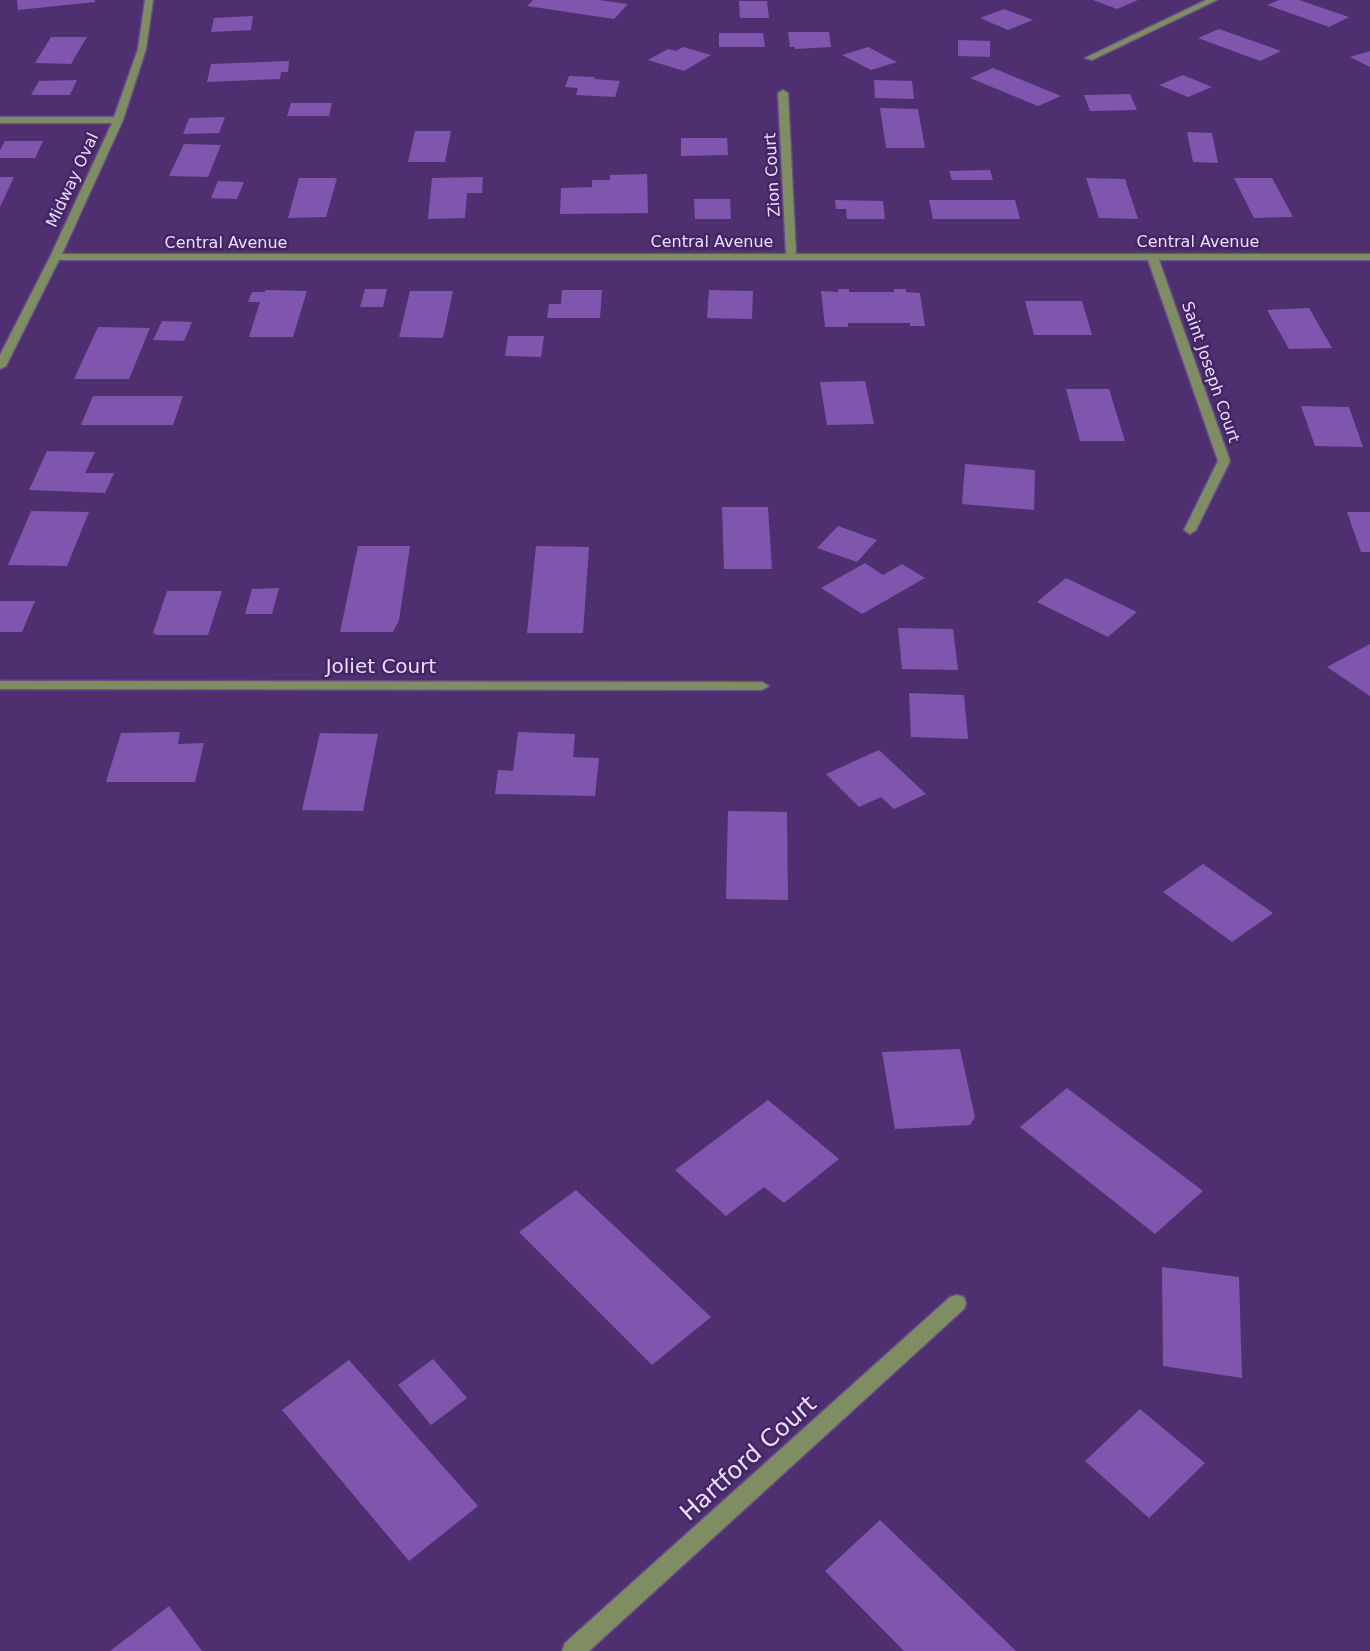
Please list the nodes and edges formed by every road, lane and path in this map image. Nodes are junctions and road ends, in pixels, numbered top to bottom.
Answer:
1 (149, 0) edge
2 (1214, 0) edge
3 (1089, 58) dead end
4 (783, 93) dead end
5 (0, 120) edge
6 (117, 120) junction
7 (791, 256) junction
8 (1152, 256) junction
9 (55, 257) junction
10 (1370, 257) edge
11 (0, 366) edge
12 (1190, 530) dead end
13 (0, 685) edge
14 (762, 686) dead end
15 (957, 1303) dead end
16 (573, 1651) edge

1 - 6 street, Midway Oval
2 - 3 street
4 - 7 street, Zion Court
5 - 6 street
6 - 9 street, Midway Oval
7 - 8 street, Central Avenue
7 - 9 street, Central Avenue
8 - 10 street, Central Avenue
8 - 12 street, Saint Joseph Court
9 - 11 street, Midway Oval
13 - 14 street, Joliet Court
15 - 16 street, Hartford Court

